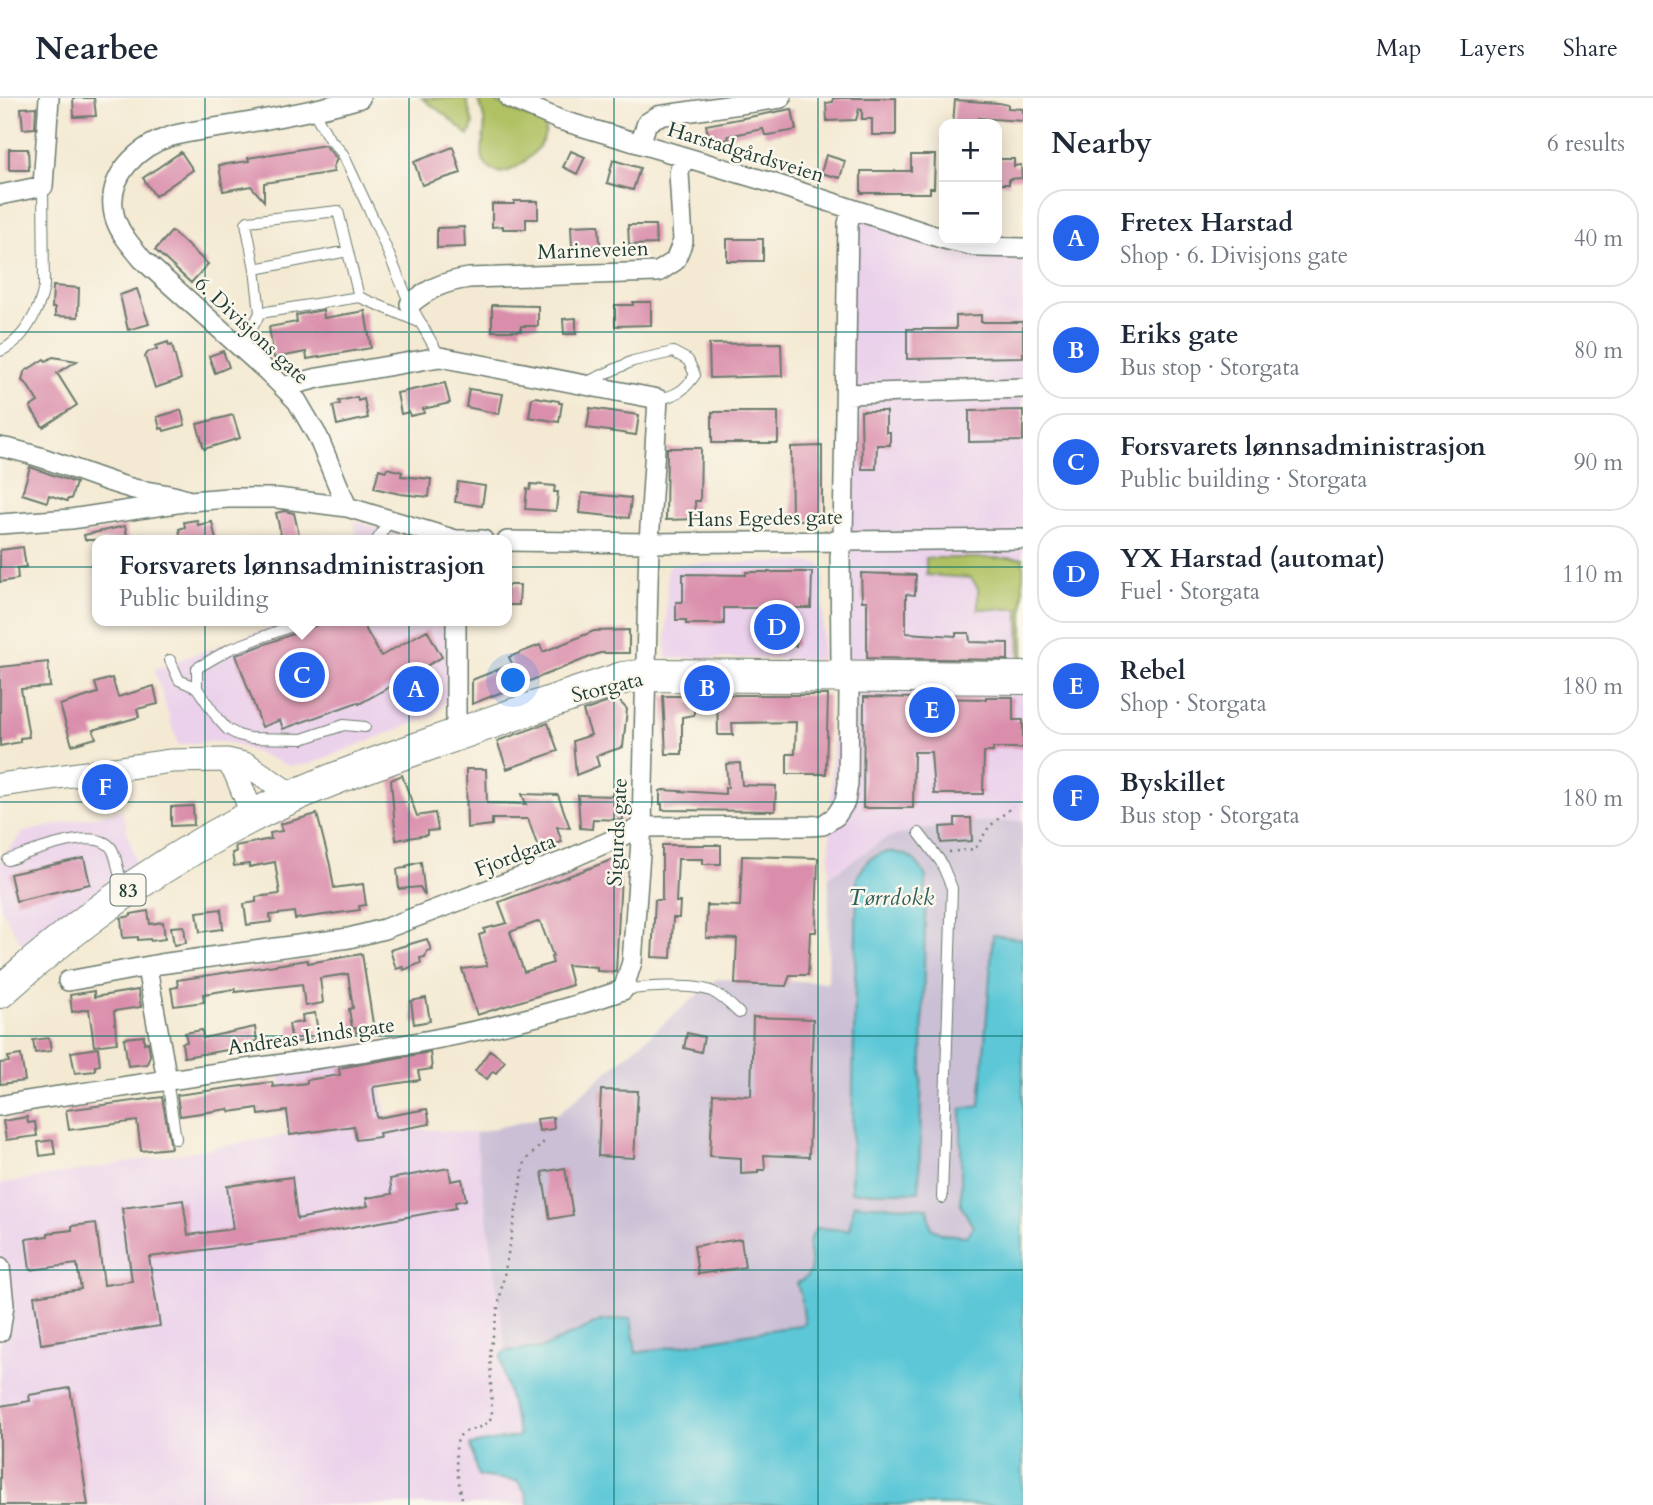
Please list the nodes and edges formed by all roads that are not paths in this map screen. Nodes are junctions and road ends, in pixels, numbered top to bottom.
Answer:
1 (49, 98) edge
2 (360, 98) edge
3 (509, 98) edge
4 (781, 98) edge
5 (313, 110) junction
6 (640, 143) junction
7 (684, 157) junction
8 (43, 187) junction
9 (0, 195) edge
10 (851, 210) junction
11 (939, 237) edge
12 (972, 245) edge
13 (1023, 248) edge
14 (348, 251) junction
15 (255, 269) junction
16 (359, 297) junction
17 (410, 304) junction
18 (260, 313) junction
19 (421, 323) junction
20 (241, 349) junction
21 (0, 351) edge
22 (440, 357) junction
23 (581, 384) junction
24 (283, 387) junction
25 (1023, 388) edge
26 (847, 394) junction
27 (658, 398) junction
28 (0, 447) edge
29 (190, 501) junction
30 (347, 508) junction
31 (389, 521) junction
32 (0, 524) edge
33 (380, 535) edge
34 (438, 535) edge
35 (1023, 539) edge
36 (843, 540) junction
37 (512, 541) edge
38 (649, 543) junction
39 (291, 626) edge
40 (456, 626) edge
41 (170, 660) dead end
42 (647, 675) junction
43 (844, 676) junction
44 (1023, 678) edge
45 (197, 688) junction
46 (365, 727) dead end
47 (456, 735) junction
48 (227, 760) junction
49 (0, 785) edge
50 (293, 796) junction
51 (253, 816) junction
52 (642, 827) junction
53 (919, 833) dead end
54 (8, 860) dead end
55 (126, 892) junction
56 (147, 968) junction
57 (68, 981) dead end
58 (623, 990) junction
59 (0, 992) edge
60 (739, 1013) dead end
61 (167, 1080) junction
62 (0, 1106) edge
63 (176, 1139) dead end
64 (942, 1198) dead end
65 (0, 1267) edge
66 (0, 1332) edge

1 - 8 street
2 - 5 street
3 - 6 street, Harstadgårdsveien
4 - 6 street
5 - 17 lane
5 - 20 street, 6. Divisjons gate
6 - 7 street, Harstadgårdsveien
7 - 10 street, Harstadgårdsveien
7 - 17 street, Marineveien
8 - 9 street
8 - 21 lane
10 - 11 street, Harstadgårdsveien
10 - 26 street, Fjordgata
12 - 13 street, Harstadgårdsveien
14 - 15 lane
14 - 15 lane
14 - 16 lane
15 - 18 lane
16 - 18 lane
16 - 19 lane
17 - 19 lane
18 - 20 lane
19 - 22 lane
20 - 24 street, 6. Divisjons gate
22 - 23 street
22 - 24 street
23 - 27 street
23 - 27 lane
24 - 30 street, 6. Divisjons gate
25 - 26 street
26 - 36 street, Fjordgata
27 - 38 street, Sigurds gate
28 - 29 street
29 - 30 street
29 - 32 street
30 - 31 street
31 - 33 lane
31 - 34 street
35 - 36 street, Hans Egedes gate
36 - 38 street, Hans Egedes gate
36 - 43 street, Fjordgata
37 - 38 street, Hans Egedes gate
38 - 42 street, Sigurds gate
39 - 45 lane
40 - 47 street
41 - 45 lane
42 - 43 highway, Storgata / 83
42 - 47 highway, Storgata / 83
42 - 52 street, Sigurds gate
43 - 44 highway, Storgata / 83
43 - 52 street, Fjordgata
45 - 46 lane
47 - 50 highway, Storgata / 83
48 - 49 street
48 - 50 street
48 - 51 street
50 - 51 highway, Storgata / 83
51 - 55 highway, 83
52 - 56 street, Fjordgata
52 - 58 street, Sigurds gate
53 - 64 lane
54 - 55 lane
55 - 59 highway, 83
56 - 57 street, Fjordgata
56 - 61 street
58 - 60 lane
58 - 61 street, Andreas Linds gate
61 - 62 street, Andreas Linds gate
61 - 63 lane
65 - 66 street

